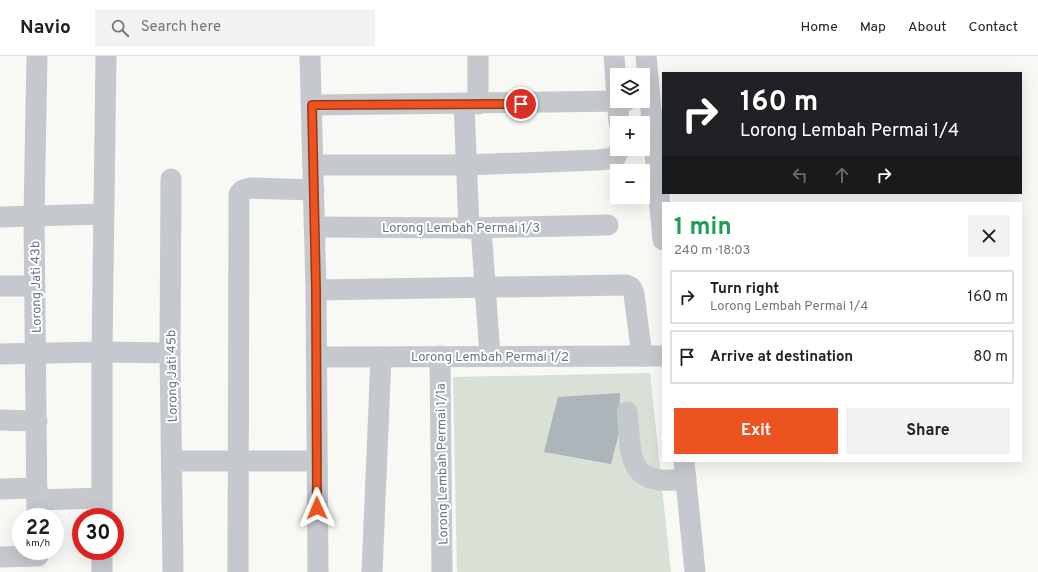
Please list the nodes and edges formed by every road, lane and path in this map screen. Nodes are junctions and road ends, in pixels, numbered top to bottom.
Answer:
1 (37, 56) edge
2 (106, 56) edge
3 (310, 56) edge
4 (478, 56) edge
5 (614, 56) edge
6 (646, 56) edge
7 (616, 68) edge
8 (646, 68) edge
9 (610, 101) edge
10 (471, 104) junction
11 (312, 105) junction
12 (647, 108) edge
13 (616, 156) edge
14 (313, 165) junction
15 (466, 165) junction
16 (171, 179) dead end
17 (314, 190) junction
18 (104, 214) junction
19 (34, 216) junction
20 (0, 217) edge
21 (608, 225) dead end
22 (314, 227) junction
23 (475, 228) junction
24 (662, 232) edge
25 (0, 286) edge
26 (35, 286) junction
27 (484, 287) junction
28 (316, 290) junction
29 (102, 352) junction
30 (170, 353) junction
31 (0, 354) edge
32 (36, 354) junction
33 (440, 356) junction
34 (490, 356) junction
35 (642, 356) junction
36 (662, 356) edge
37 (317, 357) junction
38 (381, 357) junction
39 (627, 412) dead end
40 (0, 420) edge
41 (37, 421) junction
42 (238, 460) junction
43 (172, 461) junction
44 (316, 461) junction
45 (685, 470) edge
46 (0, 489) edge
47 (37, 502) edge
48 (102, 507) edge
49 (0, 557) edge
50 (12, 558) edge
51 (102, 560) edge
52 (102, 572) edge
53 (173, 572) edge
54 (238, 572) edge
55 (318, 572) edge
56 (372, 572) edge
57 (442, 572) edge
58 (695, 572) edge

1 - 19 street, Lorong Jati 43b
2 - 18 street
3 - 11 street
4 - 10 street
5 - 7 street
6 - 8 street
9 - 10 street
10 - 11 street
10 - 15 street
11 - 14 street
12 - 24 street
13 - 15 street
14 - 15 street
14 - 17 street
15 - 23 street
16 - 30 street, Lorong Jati 45b
17 - 22 street
17 - 42 street
18 - 19 street
18 - 29 street
19 - 20 street
19 - 26 street, Lorong Jati 43b
21 - 23 street, Lorong Lembah Permai 1/3
22 - 23 street, Lorong Lembah Permai 1/3
22 - 28 street
23 - 27 street
25 - 26 street
26 - 32 street, Lorong Jati 43b
27 - 28 street
27 - 34 street
27 - 35 street
28 - 37 street
29 - 30 street
29 - 32 street
29 - 48 street
30 - 43 street, Lorong Jati 45b
31 - 32 street
32 - 41 street, Lorong Jati 43b
33 - 34 street, Lorong Lembah Permai 1/2
33 - 38 street, Lorong Lembah Permai 1/2
33 - 57 street, Lorong Lembah Permai 1/1a
34 - 35 street, Lorong Lembah Permai 1/2
35 - 36 street, Lorong Lembah Permai 1/2
37 - 38 street, Lorong Lembah Permai 1/2
37 - 44 street
38 - 56 street
39 - 45 street
40 - 41 street
41 - 47 street, Lorong Jati 43b
42 - 43 street
42 - 44 street
42 - 54 street
43 - 53 street, Lorong Jati 45b
44 - 55 street
45 - 58 street
46 - 47 street
47 - 48 street
49 - 50 street
51 - 52 street

